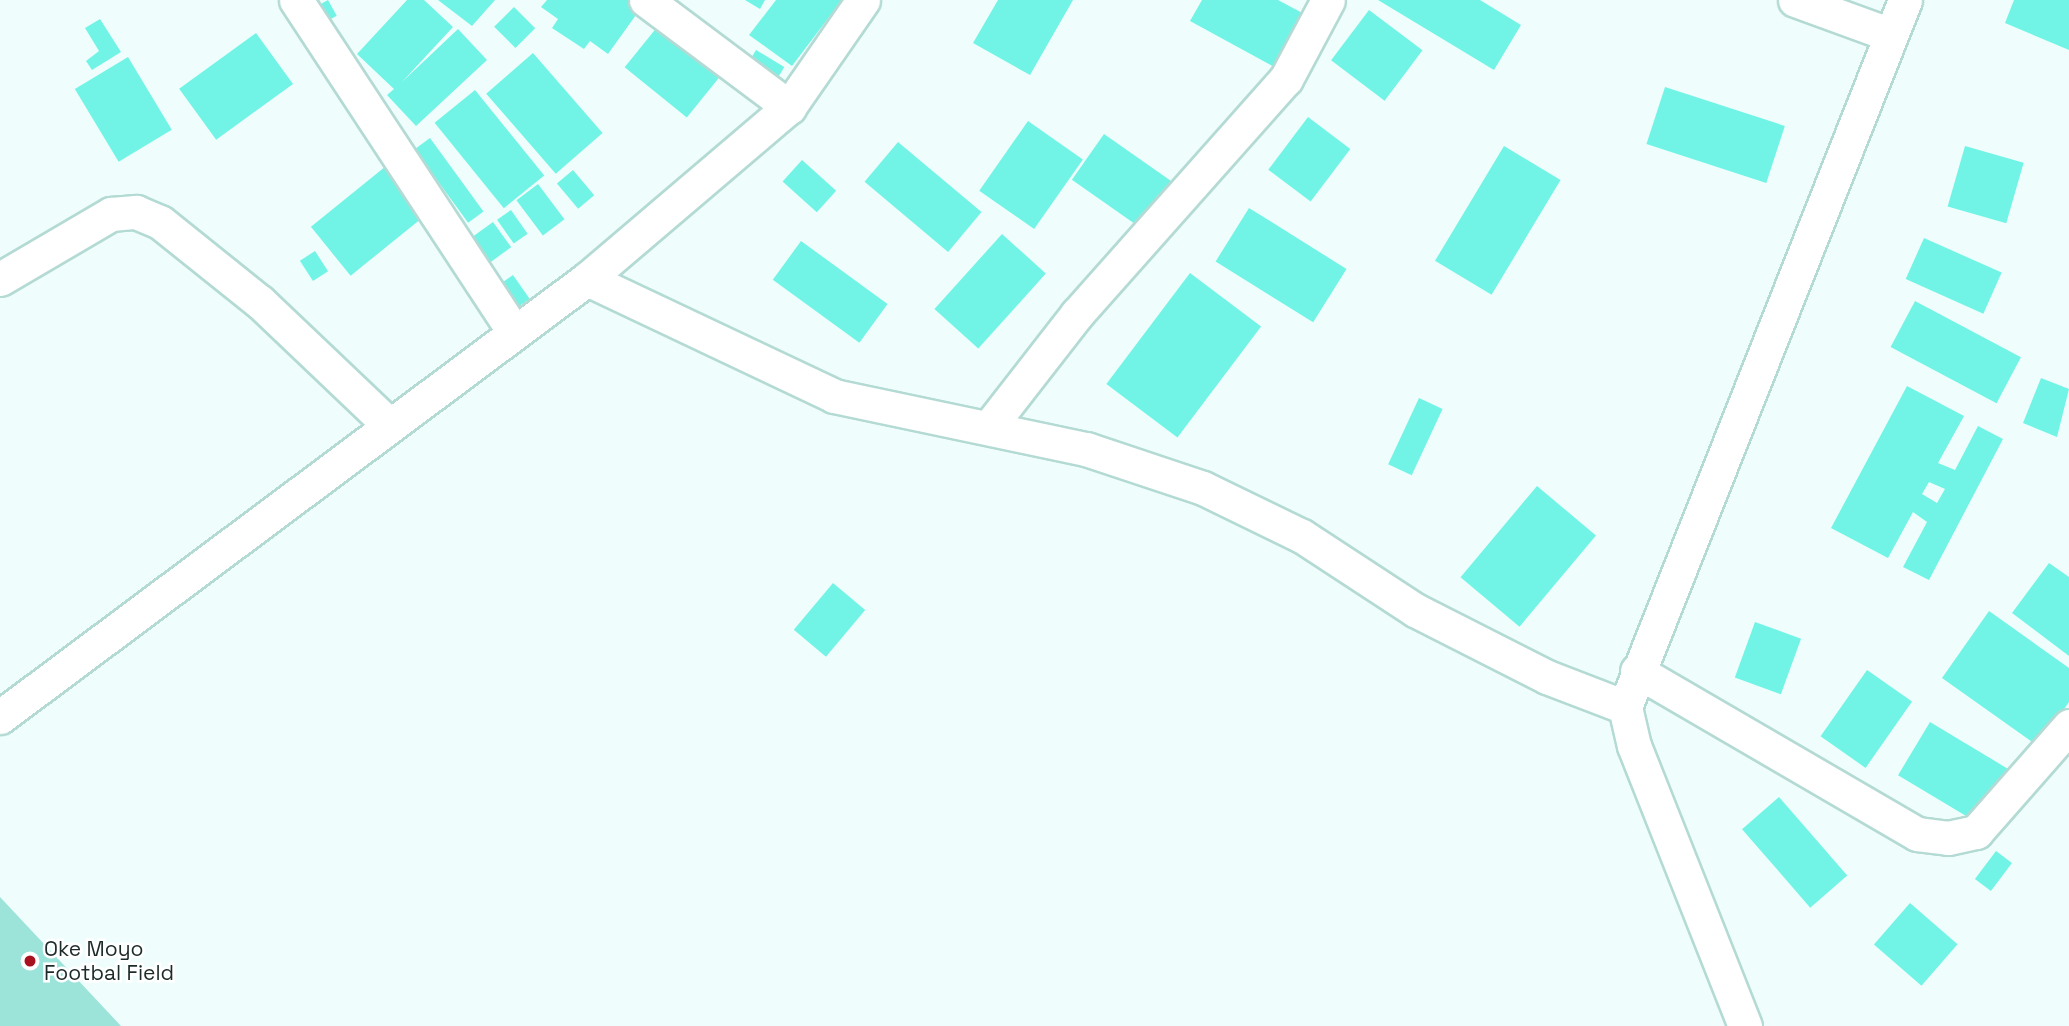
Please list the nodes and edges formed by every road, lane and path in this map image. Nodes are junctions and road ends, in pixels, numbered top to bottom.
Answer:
1 (296, 0) edge
2 (646, 0) edge
3 (863, 0) edge
4 (1328, 0) edge
5 (1795, 0) edge
6 (1905, 0) edge
7 (1891, 35) junction
8 (789, 107) junction
9 (0, 279) edge
10 (587, 279) junction
11 (512, 329) junction
12 (387, 423) junction
13 (989, 427) junction
14 (1637, 671) junction
15 (1625, 707) junction
16 (0, 717) edge
17 (2069, 726) edge
18 (1745, 1026) edge

1 - 11 street
2 - 8 street
3 - 8 street
4 - 13 street
5 - 7 street
6 - 7 street
7 - 14 street
8 - 10 street
9 - 12 street
10 - 11 street
10 - 13 street
11 - 12 street
12 - 16 street
13 - 15 street
14 - 15 street
14 - 17 street
15 - 18 street

